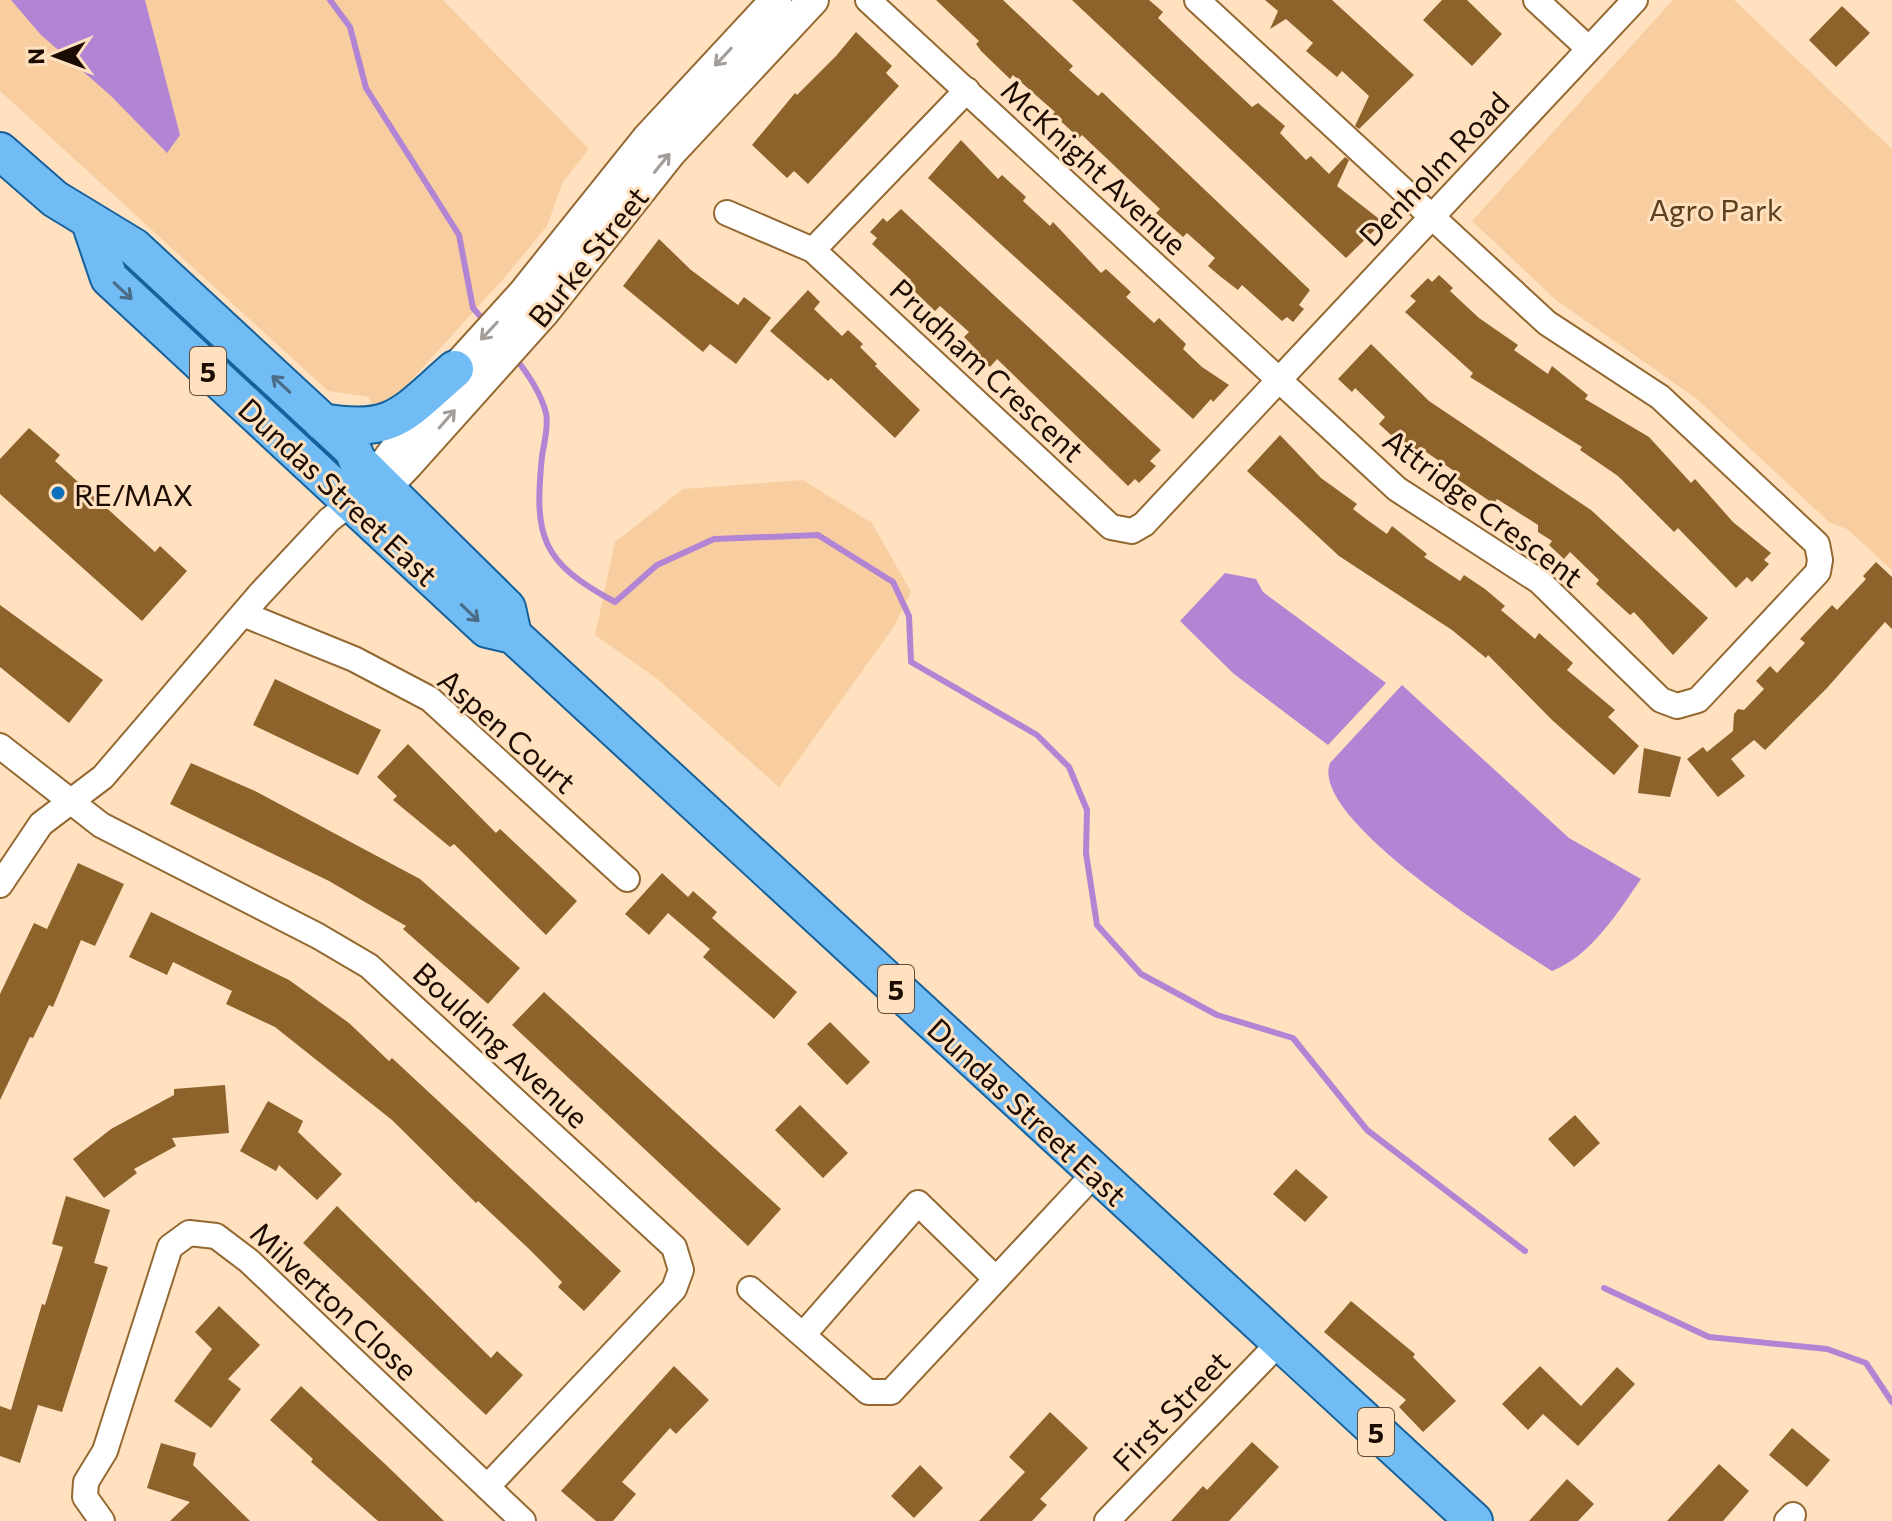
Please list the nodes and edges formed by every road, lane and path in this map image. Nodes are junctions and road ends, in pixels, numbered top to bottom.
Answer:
1 (776, 0) edge
2 (813, 0) edge
3 (868, 0) edge
4 (1197, 0) edge
5 (1536, 0) edge
6 (1635, 0) edge
7 (1589, 49) junction
8 (967, 90) junction
9 (0, 151) edge
10 (727, 213) dead end
11 (1430, 216) junction
12 (90, 222) junction
13 (813, 250) junction
14 (533, 303) junction
15 (465, 377) junction
16 (1277, 379) junction
17 (322, 422) junction
18 (363, 495) junction
19 (243, 614) junction
20 (0, 746) edge
21 (70, 802) junction
22 (627, 879) dead end
23 (0, 885) edge
24 (1095, 1173) junction
25 (996, 1279) junction
26 (750, 1289) dead end
27 (803, 1335) junction
28 (1279, 1343) junction
29 (487, 1487) junction
30 (102, 1521) edge
31 (523, 1521) edge
32 (1107, 1521) edge
33 (1474, 1521) edge

1 -> 14 street, Burke Street
14 -> 2 street, Burke Street
3 - 8 street, McKnight Avenue
4 - 11 street, Attridge Crescent
5 - 7 street
6 - 7 street, Denholm Road
7 - 11 street, Denholm Road
8 - 13 street
8 - 16 street, McKnight Avenue
9 - 12 main road, Dundas Street East / 5
10 - 13 street
11 - 16 street, Denholm Road
11 - 16 street, Attridge Crescent
17 -> 12 main road, Dundas Street East / 5
12 -> 18 main road, Dundas Street East / 5
13 - 16 street, Prudham Crescent
14 - 15 street, Burke Street
15 - 17 main road
15 - 18 street, Burke Street
17 - 18 main road, Dundas Street East / 5
18 - 19 street
18 - 24 main road, Dundas Street East / 5
19 - 21 street
19 - 22 street, Aspen Court
20 - 21 street, Boulding Avenue
21 - 23 street
21 - 29 street, Boulding Avenue
24 - 25 street
24 - 28 main road, Dundas Street East / 5
25 - 27 street
25 - 27 street
26 - 27 street
28 - 32 street, First Street
28 - 33 main road, Dundas Street East / 5
29 - 30 street, Milverton Close
29 - 31 street

